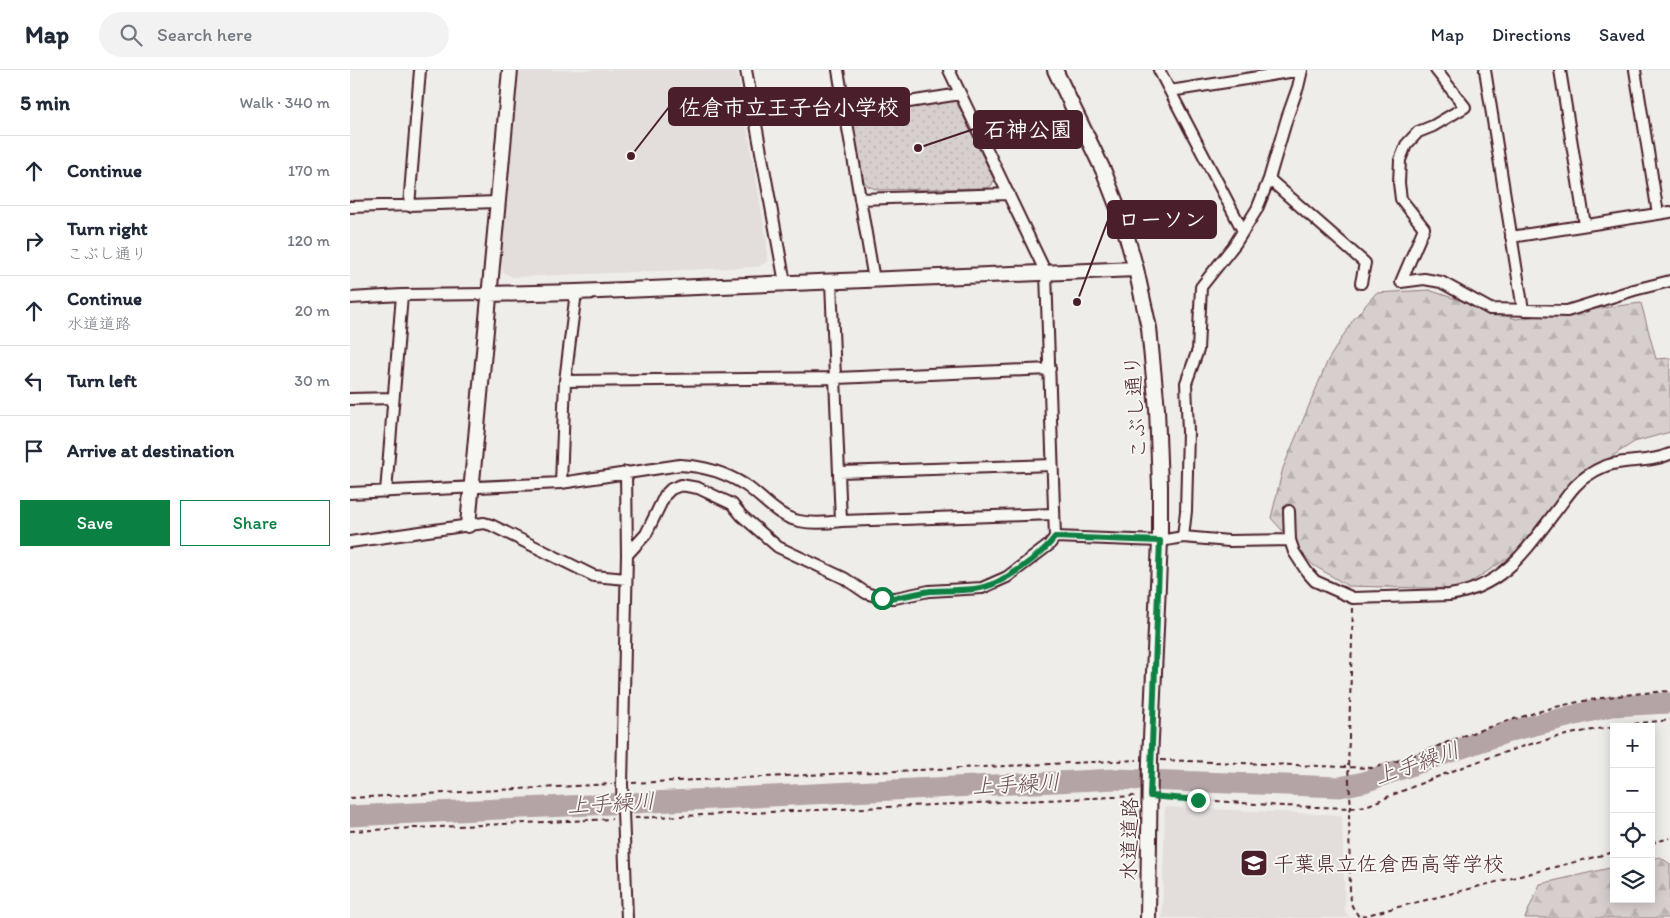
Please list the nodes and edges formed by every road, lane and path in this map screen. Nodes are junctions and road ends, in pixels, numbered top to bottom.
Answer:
1 (420, 70) edge
2 (510, 70) edge
3 (746, 70) edge
4 (838, 70) edge
5 (949, 70) edge
6 (1055, 70) edge
7 (1159, 70) edge
8 (1302, 70) edge
9 (1436, 70) edge
10 (1485, 70) edge
11 (1560, 70) edge
12 (1635, 70) edge
13 (1170, 91) junction
14 (960, 94) junction
15 (845, 112) junction
16 (1269, 179) junction
17 (1009, 194) junction
18 (860, 199) junction
19 (496, 202) junction
20 (409, 206) junction
21 (350, 207) edge
22 (1670, 212) edge
23 (1658, 214) junction
24 (1585, 225) junction
25 (1243, 230) junction
26 (1511, 237) junction
27 (1136, 269) junction
28 (1046, 273) junction
29 (874, 280) junction
30 (1670, 281) edge
31 (831, 282) junction
32 (785, 283) junction
33 (1361, 283) dead end
34 (576, 292) junction
35 (488, 294) junction
36 (402, 295) junction
37 (350, 298) edge
38 (1523, 310) junction
39 (1050, 369) junction
40 (836, 378) junction
41 (564, 381) junction
42 (393, 398) junction
43 (350, 399) edge
44 (1670, 454) edge
45 (1052, 465) junction
46 (626, 472) junction
47 (839, 472) junction
48 (561, 483) junction
49 (471, 488) junction
50 (386, 492) junction
51 (350, 493) edge
52 (1289, 511) dead end
53 (1054, 514) junction
54 (841, 521) junction
55 (468, 525) junction
56 (1055, 537) junction
57 (1183, 537) junction
58 (1290, 540) junction
59 (1160, 541) junction
60 (350, 542) edge
61 (627, 556) junction
62 (626, 579) junction
63 (1353, 598) junction
64 (1670, 691) edge
65 (1670, 720) edge
66 (1150, 760) junction
67 (1348, 768) junction
68 (622, 784) junction
69 (1150, 796) junction
70 (350, 798) edge
71 (1351, 808) junction
72 (623, 819) junction
73 (350, 831) edge
74 (1670, 838) edge
75 (1655, 842) edge
76 (1610, 853) edge
77 (627, 918) edge
78 (1148, 918) edge
79 (1359, 918) edge

1 - 20 street
2 - 19 street
3 - 32 street
4 - 15 street
5 - 14 street
6 - 27 street, こぶし通り
7 - 13 street
8 - 13 street
8 - 16 street
9 - 38 street
10 - 26 street
11 - 24 street
12 - 23 street
13 - 25 street
14 - 15 street
14 - 17 street
15 - 18 street
16 - 25 street
16 - 33 street
17 - 18 street
17 - 28 street
18 - 29 street
19 - 20 street
19 - 35 street
20 - 21 street
22 - 23 street
23 - 24 street
24 - 26 street
25 - 57 street
26 - 38 street
27 - 28 street
27 - 59 street, こぶし通り
28 - 29 street
28 - 39 street
29 - 31 street
30 - 38 street
31 - 32 street
31 - 40 street
32 - 34 street
34 - 35 street
34 - 41 street
35 - 36 street
35 - 49 street
36 - 37 street
36 - 42 street
39 - 40 street
39 - 45 street
40 - 41 street
40 - 47 street
41 - 48 street
42 - 43 street
42 - 50 street
44 - 63 street
45 - 47 street
45 - 53 street
46 - 48 street
46 - 54 street
46 - 61 street
47 - 54 street
48 - 49 street
49 - 50 street
49 - 55 street
50 - 51 street
52 - 58 street
53 - 54 street
53 - 56 street
55 - 60 street
55 - 62 street
56 - 59 street
56 - 61 street
57 - 58 street
57 - 59 street
58 - 63 street
59 - 66 street, こぶし通り
61 - 62 street
62 - 68 street
63 - 67 path
64 - 67 path
65 - 71 path
66 - 67 path
66 - 68 path
66 - 69 street, 水道道路
67 - 71 path
68 - 70 path
68 - 72 street
69 - 71 path
69 - 72 path
69 - 78 street, 水道道路
71 - 79 path
72 - 73 path
72 - 77 street
74 - 75 path
76 - 79 path

